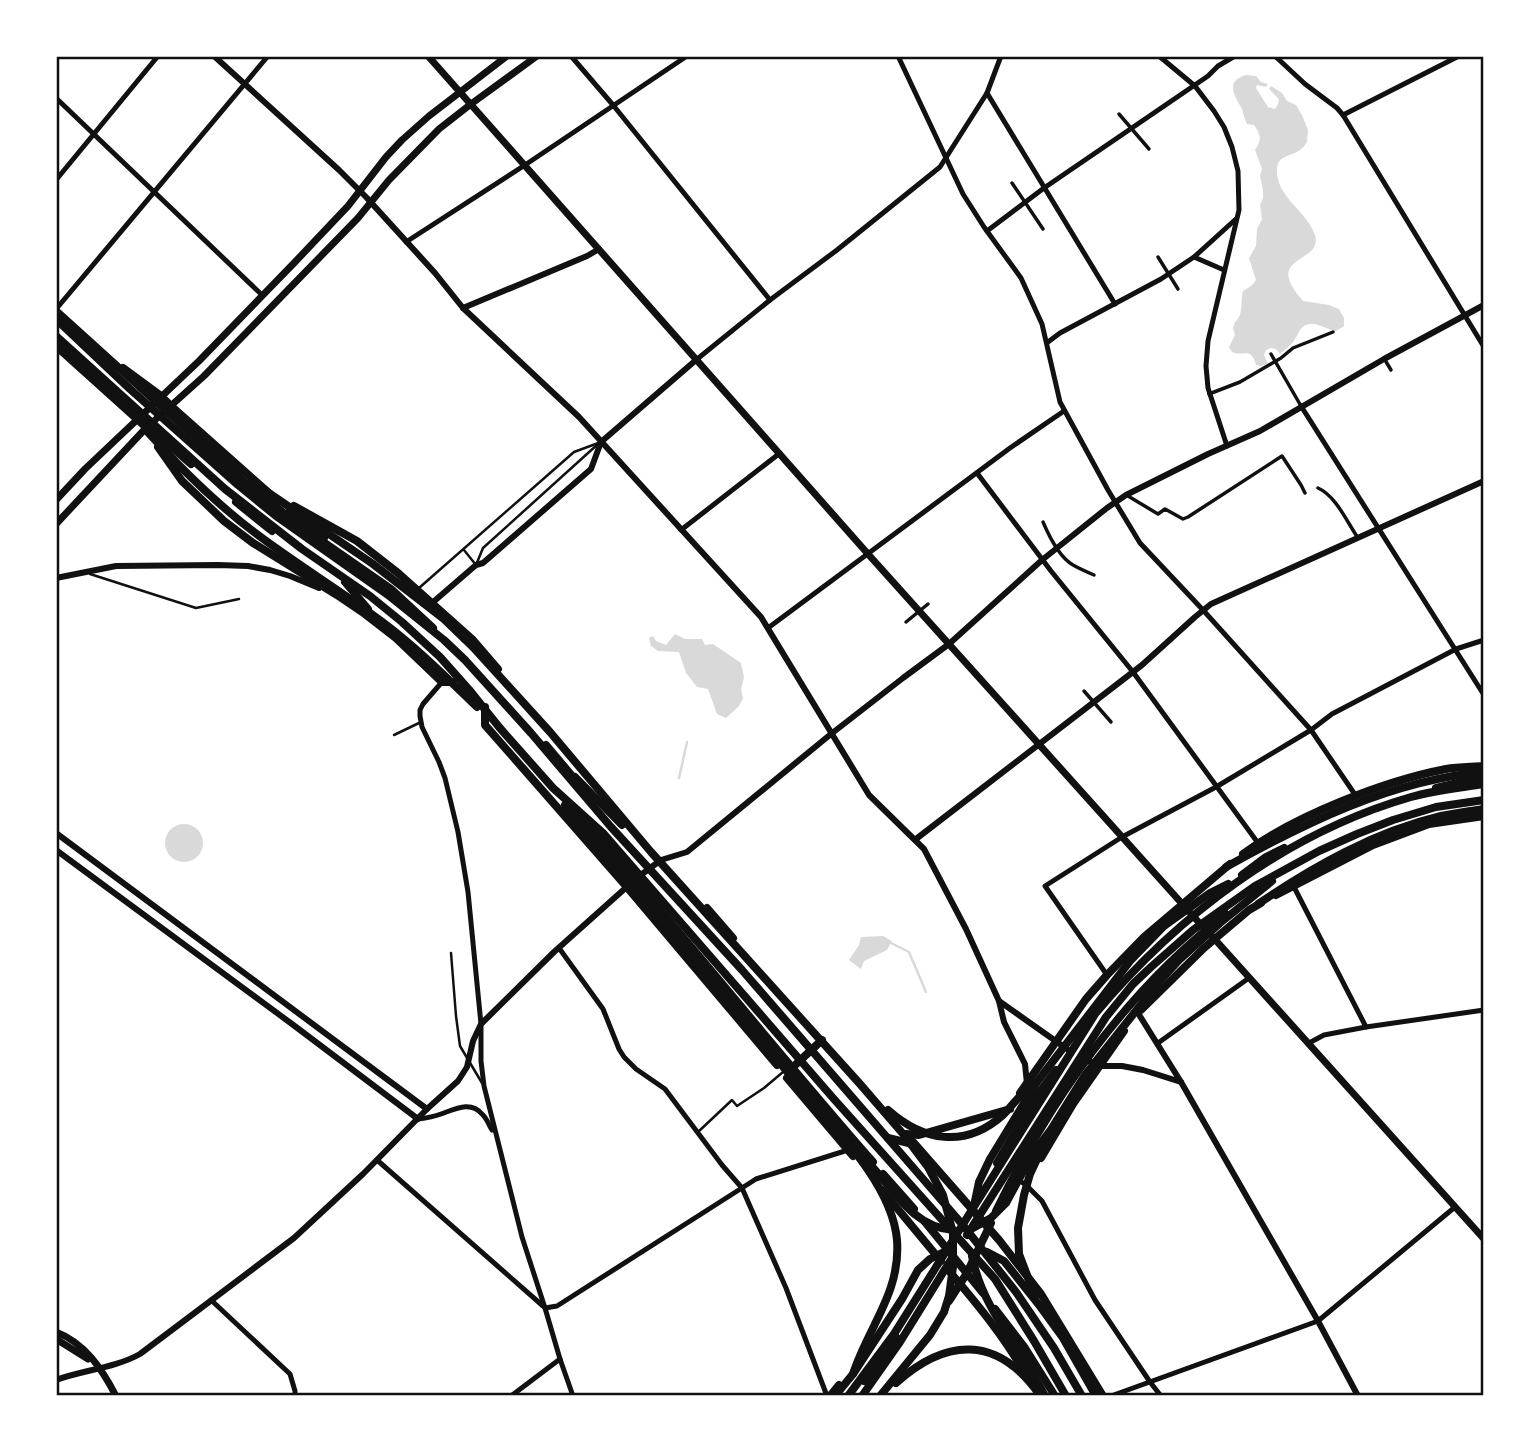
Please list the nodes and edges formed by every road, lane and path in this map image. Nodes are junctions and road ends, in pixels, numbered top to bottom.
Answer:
1 (158, 56) edge
2 (214, 56) edge
3 (268, 56) edge
4 (428, 56) edge
5 (507, 56) edge
6 (537, 56) edge
7 (571, 56) edge
8 (687, 56) edge
9 (898, 56) edge
10 (1001, 56) edge
11 (1159, 56) edge
12 (1235, 56) edge
13 (1275, 56) edge
14 (1459, 56) edge
15 (244, 84) junction
16 (1195, 86) junction
17 (460, 91) junction
18 (987, 93) junction
19 (56, 99) edge
20 (471, 104) junction
21 (613, 104) junction
22 (1119, 114) dead end
23 (1343, 115) junction
24 (1131, 128) junction
25 (94, 135) junction
26 (1149, 149) dead end
27 (946, 158) junction
28 (525, 165) junction
29 (56, 180) edge
30 (1012, 183) dead end
31 (1044, 188) junction
32 (153, 191) junction
33 (360, 191) junction
34 (371, 202) junction
35 (1025, 202) junction
36 (1236, 219) junction
37 (1044, 229) dead end
38 (987, 231) junction
39 (406, 242) junction
40 (598, 249) junction
41 (1158, 257) dead end
42 (1194, 257) junction
43 (1224, 270) junction
44 (1169, 274) junction
45 (1178, 289) dead end
46 (262, 295) junction
47 (770, 300) junction
48 (1115, 304) junction
49 (1484, 305) edge
50 (463, 308) junction
51 (56, 309) edge
52 (1466, 315) junction
53 (56, 319) edge
54 (1333, 332) dead end
55 (56, 336) edge
56 (1048, 342) junction
57 (56, 346) edge
58 (1484, 347) edge
59 (1271, 354) dead end
60 (1384, 359) junction
61 (696, 360) junction
62 (1276, 362) junction
63 (1391, 370) dead end
64 (1209, 394) junction
65 (161, 396) junction
66 (171, 406) junction
67 (1301, 406) junction
68 (1064, 411) junction
69 (137, 419) junction
70 (146, 429) junction
71 (601, 442) junction
72 (1227, 446) junction
73 (780, 453) junction
74 (977, 473) junction
75 (1484, 481) edge
76 (1318, 488) dead end
77 (266, 491) junction
78 (1305, 493) dead end
79 (1126, 495) junction
80 (56, 500) edge
81 (1116, 502) junction
82 (1042, 522) dead end
83 (56, 524) edge
84 (1379, 528) junction
85 (681, 530) junction
86 (1358, 538) junction
87 (464, 550) junction
88 (868, 554) junction
89 (1042, 560) junction
90 (476, 565) junction
91 (83, 572) junction
92 (1094, 575) dead end
93 (56, 578) edge
94 (345, 582) junction
95 (417, 590) junction
96 (337, 595) junction
97 (239, 599) dead end
98 (432, 603) junction
99 (928, 604) dead end
100 (1203, 610) junction
101 (906, 622) dead end
102 (768, 628) junction
103 (385, 630) junction
104 (444, 640) junction
105 (1484, 640) edge
106 (949, 643) junction
107 (1456, 649) junction
108 (1133, 672) junction
109 (442, 682) junction
110 (460, 682) junction
111 (1084, 691) dead end
112 (1484, 695) edge
113 (485, 707) junction
114 (421, 722) junction
115 (1111, 722) dead end
116 (499, 727) junction
117 (1311, 730) junction
118 (531, 733) junction
119 (831, 734) junction
120 (394, 735) dead end
121 (1038, 744) junction
122 (1484, 766) edge
123 (1484, 774) edge
124 (1484, 784) edge
125 (1216, 786) junction
126 (553, 788) junction
127 (1356, 796) junction
128 (1484, 801) edge
129 (1484, 809) edge
130 (1484, 816) edge
131 (56, 833) edge
132 (1122, 837) junction
133 (916, 839) junction
134 (1261, 844) junction
135 (56, 850) edge
136 (651, 852) junction
137 (661, 860) junction
138 (650, 868) junction
139 (1288, 868) junction
140 (1250, 873) junction
141 (635, 879) junction
142 (627, 887) junction
143 (1294, 887) junction
144 (695, 901) junction
145 (1182, 904) junction
146 (1258, 904) junction
147 (1248, 910) junction
148 (1191, 913) junction
149 (1221, 918) junction
150 (1205, 929) junction
151 (1215, 940) junction
152 (559, 948) junction
153 (451, 954) dead end
154 (742, 970) junction
155 (1135, 970) junction
156 (1107, 975) junction
157 (1249, 978) junction
158 (1088, 997) junction
159 (1150, 999) junction
160 (999, 1001) junction
161 (1131, 1003) junction
162 (1484, 1010) edge
163 (1138, 1013) junction
164 (481, 1024) junction
165 (1089, 1024) junction
166 (1366, 1027) junction
167 (822, 1040) junction
168 (1056, 1042) junction
169 (1158, 1043) junction
170 (1309, 1043) junction
171 (812, 1049) junction
172 (1070, 1050) junction
173 (1087, 1060) junction
174 (468, 1061) junction
175 (1099, 1066) junction
176 (787, 1070) junction
177 (1037, 1082) junction
178 (1181, 1083) junction
179 (860, 1084) junction
180 (1027, 1084) junction
181 (484, 1086) junction
182 (427, 1109) junction
183 (1010, 1109) junction
184 (418, 1119) junction
185 (1050, 1131) junction
186 (698, 1132) junction
187 (846, 1132) junction
188 (906, 1134) junction
189 (496, 1138) junction
190 (888, 1138) junction
191 (916, 1145) junction
192 (848, 1148) junction
193 (862, 1150) junction
194 (1003, 1152) junction
195 (377, 1160) junction
196 (1038, 1163) junction
197 (1013, 1177) junction
198 (1026, 1185) junction
199 (742, 1188) junction
200 (1455, 1207) junction
201 (972, 1208) junction
202 (964, 1221) junction
203 (989, 1227) junction
204 (1484, 1240) edge
205 (981, 1243) junction
206 (948, 1251) junction
207 (941, 1262) junction
208 (967, 1273) junction
209 (960, 1283) junction
210 (211, 1300) junction
211 (1039, 1305) junction
212 (915, 1306) junction
213 (545, 1308) junction
214 (1318, 1321) junction
215 (58, 1336) edge
216 (559, 1359) junction
217 (1037, 1366) junction
218 (98, 1368) junction
219 (1052, 1371) junction
220 (853, 1374) junction
221 (56, 1380) edge
222 (1150, 1382) junction
223 (116, 1396) edge
224 (295, 1396) edge
225 (511, 1396) edge
226 (573, 1396) edge
227 (830, 1396) edge
228 (849, 1396) edge
229 (862, 1396) edge
230 (882, 1396) edge
231 (1042, 1396) edge
232 (1055, 1396) edge
233 (1060, 1396) edge
234 (1066, 1396) edge
235 (1083, 1396) edge
236 (1096, 1396) edge
237 (1103, 1396) edge
238 (1111, 1396) edge
239 (1161, 1396) edge
240 (1358, 1396) edge

1 - 25 street
2 - 15 street
3 - 15 street
4 - 17 main road
5 - 17 main road
6 - 20 main road
7 - 21 street
8 - 21 street
9 - 27 street
10 - 18 street
11 - 16 street
12 - 16 street
13 - 23 street
14 - 23 street
15 - 32 street
15 - 33 street
16 - 24 street
16 - 36 street
17 - 20 main road
17 - 33 main road
18 - 27 street
18 - 31 street
19 - 25 street
20 - 28 main road
20 - 34 main road
21 - 28 street
21 - 47 street
22 - 24 street
23 - 52 street
24 - 26 street
24 - 31 street
25 - 29 street
25 - 32 street
27 - 38 street
27 - 47 street
28 - 39 street
28 - 40 main road
30 - 35 street
31 - 35 street
31 - 48 street
32 - 46 street
32 - 51 street
33 - 34 street
33 - 46 main road
34 - 39 street
34 - 66 main road
35 - 37 street
35 - 38 street
36 - 42 street
36 - 43 street
38 - 56 street
39 - 50 street
40 - 50 street
40 - 61 main road
41 - 44 street
42 - 43 street
42 - 44 street
43 - 64 street
44 - 45 street
44 - 48 street
46 - 65 main road
47 - 61 street
48 - 56 street
49 - 52 street
50 - 71 street
51 - 65 main road
51 - 104 main road
52 - 58 street
52 - 60 street
53 - 104 main road
54 - 62 street
55 - 116 main road
56 - 68 street
57 - 69 main road
59 - 62 street
60 - 63 street
60 - 67 street
61 - 71 street
61 - 73 main road
62 - 64 street
62 - 67 street
64 - 72 street
65 - 66 main road
65 - 69 main road
66 - 70 main road
66 - 77 main road
67 - 72 street
67 - 84 street
68 - 74 street
68 - 81 street
69 - 70 main road
69 - 80 main road
70 - 83 main road
70 - 94 main road
70 - 96 main road
70 - 116 main road
71 - 85 street
71 - 87 lane
71 - 90 lane
71 - 90 street
72 - 79 street
73 - 85 street
73 - 88 main road
74 - 88 street
74 - 89 street
75 - 84 street
76 - 86 street
77 - 95 main road
77 - 136 main road
77 - 138 main road
78 - 79 street
79 - 81 street
81 - 89 street
81 - 100 street
82 - 92 street
84 - 86 street
84 - 107 street
85 - 102 street
86 - 100 street
87 - 90 lane
87 - 95 lane
88 - 102 street
88 - 106 main road
89 - 106 street
89 - 108 street
90 - 98 street
91 - 93 street
91 - 96 street
91 - 97 lane
94 - 103 main road
94 - 110 main road
95 - 98 main road
96 - 103 main road
98 - 137 main road
99 - 101 street
100 - 108 street
100 - 117 street
102 - 119 street
103 - 109 main road
104 - 118 main road
105 - 107 street
106 - 119 street
106 - 121 main road
107 - 112 street
107 - 117 street
108 - 121 street
108 - 125 street
109 - 110 main road
109 - 114 street
110 - 113 main road
111 - 115 street
113 - 141 main road
113 - 142 main road
114 - 120 lane
114 - 164 street
116 - 126 main road
117 - 125 street
117 - 127 street
118 - 136 main road
118 - 154 main road
119 - 133 street
119 - 137 street
121 - 132 main road
121 - 133 street
122 - 127 main road
123 - 134 main road
123 - 148 main road
124 - 140 main road
125 - 132 street
125 - 134 street
126 - 192 main road
126 - 219 main road
127 - 134 main road
128 - 139 main road
128 - 149 main road
129 - 146 main road
130 - 143 main road
131 - 182 street
132 - 145 main road
132 - 156 street
133 - 160 street
134 - 145 main road
135 - 184 street
136 - 144 main road
137 - 138 street
137 - 167 main road
138 - 141 street
138 - 171 main road
139 - 185 main road
139 - 229 main road
140 - 177 main road
140 - 228 main road
141 - 142 street
141 - 176 main road
142 - 152 street
142 - 176 main road
143 - 146 main road
143 - 166 street
144 - 154 main road
144 - 179 main road
145 - 148 main road
145 - 156 main road
146 - 147 main road
147 - 149 main road
147 - 151 main road
148 - 150 main road
148 - 155 main road
149 - 150 main road
150 - 151 main road
150 - 161 main road
151 - 157 main road
151 - 159 main road
152 - 164 street
152 - 186 street
153 - 174 lane
154 - 235 main road
155 - 158 main road
155 - 165 main road
156 - 158 main road
157 - 169 street
157 - 170 main road
158 - 165 main road
158 - 168 main road
159 - 161 main road
159 - 163 main road
160 - 168 street
160 - 180 street
161 - 173 main road
162 - 166 street
163 - 169 street
163 - 175 main road
164 - 174 street
164 - 181 street
165 - 172 main road
166 - 170 street
167 - 171 main road
167 - 188 main road
168 - 172 street
168 - 180 main road
169 - 178 street
170 - 200 main road
171 - 176 main road
171 - 190 main road
172 - 173 street
172 - 194 main road
173 - 175 street
173 - 197 main road
174 - 181 lane
174 - 182 street
175 - 178 street
175 - 196 main road
176 - 186 lane
176 - 187 main road
176 - 192 main road
177 - 179 main road
177 - 231 main road
178 - 214 street
179 - 230 main road
180 - 183 main road
181 - 189 street
182 - 184 street
183 - 188 main road
183 - 194 main road
184 - 189 street
184 - 195 street
185 - 192 main road
185 - 211 main road
186 - 199 street
187 - 192 main road
187 - 193 main road
188 - 191 main road
189 - 213 street
190 - 191 main road
190 - 202 main road
191 - 201 main road
192 - 193 main road
192 - 199 street
192 - 207 main road
192 - 220 main road
193 - 206 main road
194 - 201 main road
195 - 210 street
195 - 213 street
196 - 197 main road
196 - 198 street
197 - 198 street
197 - 203 main road
198 - 222 street
199 - 213 street
199 - 227 street
200 - 204 main road
200 - 214 street
201 - 202 main road
201 - 203 main road
202 - 205 main road
202 - 206 main road
203 - 205 main road
203 - 237 main road
205 - 208 main road
205 - 235 main road
206 - 207 main road
206 - 208 main road
207 - 209 main road
207 - 212 main road
208 - 209 main road
208 - 217 main road
209 - 230 main road
209 - 231 main road
210 - 218 street
210 - 224 street
211 - 220 main road
211 - 236 main road
212 - 227 main road
212 - 228 main road
213 - 216 street
214 - 222 street
214 - 240 street
215 - 218 main road
216 - 225 street
216 - 226 street
217 - 231 main road
217 - 232 main road
218 - 221 street
218 - 223 main road
219 - 233 main road
219 - 234 main road
220 - 227 main road
222 - 238 street
222 - 239 street
230 - 231 main road

